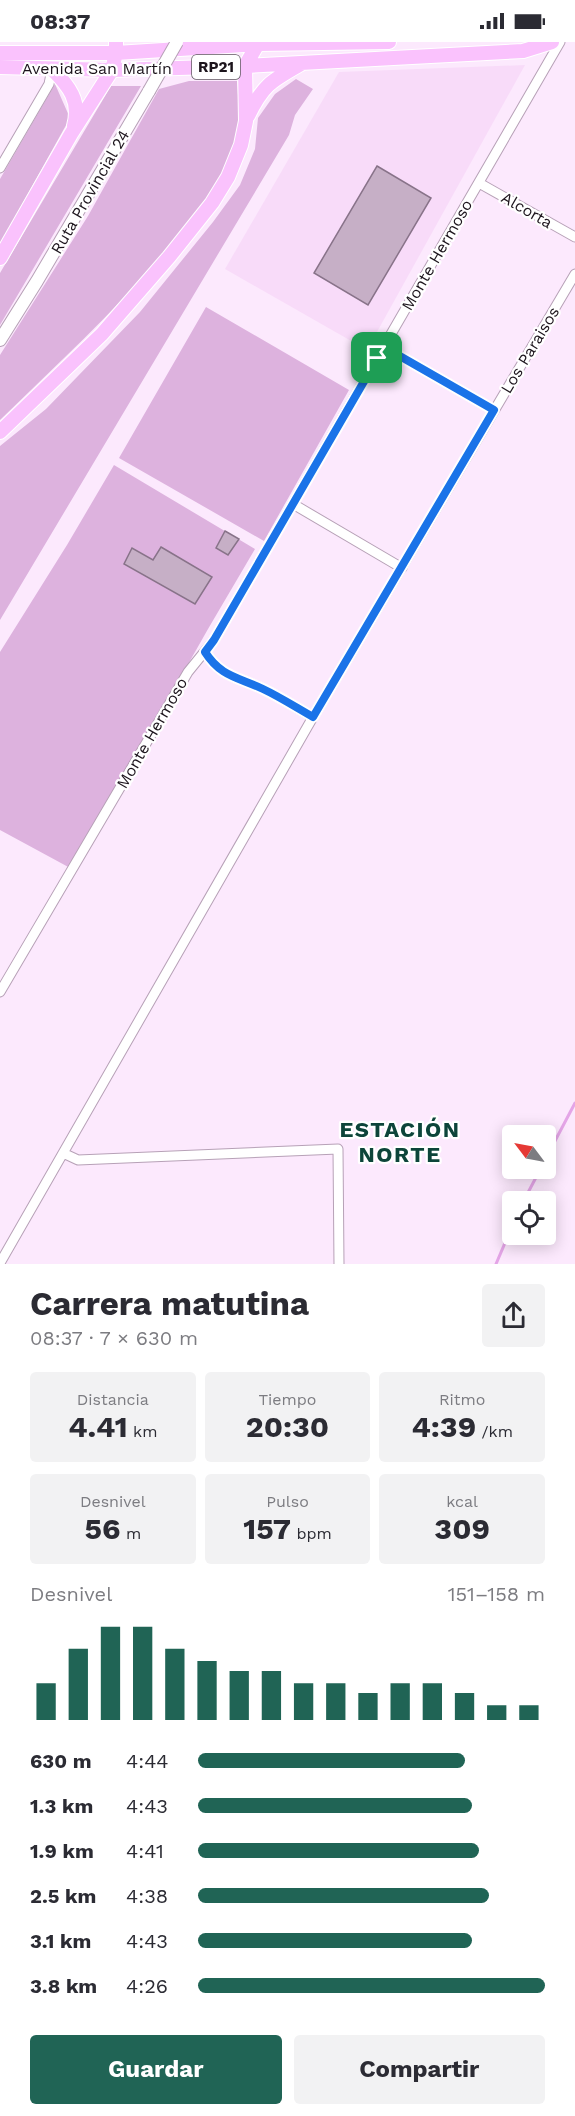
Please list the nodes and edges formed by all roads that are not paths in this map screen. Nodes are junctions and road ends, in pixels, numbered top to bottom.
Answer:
1 (75, 42) edge
2 (177, 42) edge
3 (389, 42) edge
4 (552, 42) edge
5 (560, 42) edge
6 (258, 43) edge
7 (116, 48) edge
8 (0, 53) edge
9 (42, 54) junction
10 (305, 62) junction
11 (0, 66) edge
12 (245, 66) junction
13 (51, 69) junction
14 (112, 70) junction
15 (246, 121) junction
16 (72, 134) junction
17 (0, 168) edge
18 (479, 183) junction
19 (575, 237) edge
20 (0, 258) edge
21 (575, 274) edge
22 (0, 340) edge
23 (384, 347) junction
24 (494, 410) junction
25 (0, 432) edge
26 (293, 504) junction
27 (402, 568) junction
28 (205, 652) junction
29 (313, 717) junction
30 (0, 992) edge
31 (63, 1153) junction
32 (0, 1263) edge
33 (339, 1264) edge

1 - 9 main road
2 - 22 main road, Ruta Provincial 24, bridge
3 - 6 main road, Avenida San Martín / RP21
4 - 10 main road, Avenida San Martín / RP21
5 - 18 street, Monte Hermoso
6 - 7 main road, Avenida San Martín / RP21
6 - 12 main road
7 - 9 main road, Avenida San Martín / RP21
7 - 14 main road
8 - 9 main road, Avenida San Martín / RP21
10 - 12 main road, Avenida San Martín / RP21
10 - 15 main road
11 - 13 main road, Avenida San Martín / RP21
12 - 14 main road, Avenida San Martín / RP21
12 - 15 main road
13 - 14 main road, Avenida San Martín / RP21
13 - 16 main road
13 - 17 street
14 - 16 main road
15 - 25 main road
16 - 20 main road
18 - 19 street, Alcorta
18 - 23 street, Monte Hermoso
21 - 24 street, Los Paraisos
23 - 24 street
23 - 26 street, Monte Hermoso
24 - 27 street, Los Paraisos
26 - 27 street
26 - 28 street, Monte Hermoso
27 - 29 street, Los Paraisos
28 - 29 street
28 - 30 street, Monte Hermoso
29 - 31 street, Los Paraisos
31 - 32 street, Los Paraisos
31 - 33 street

